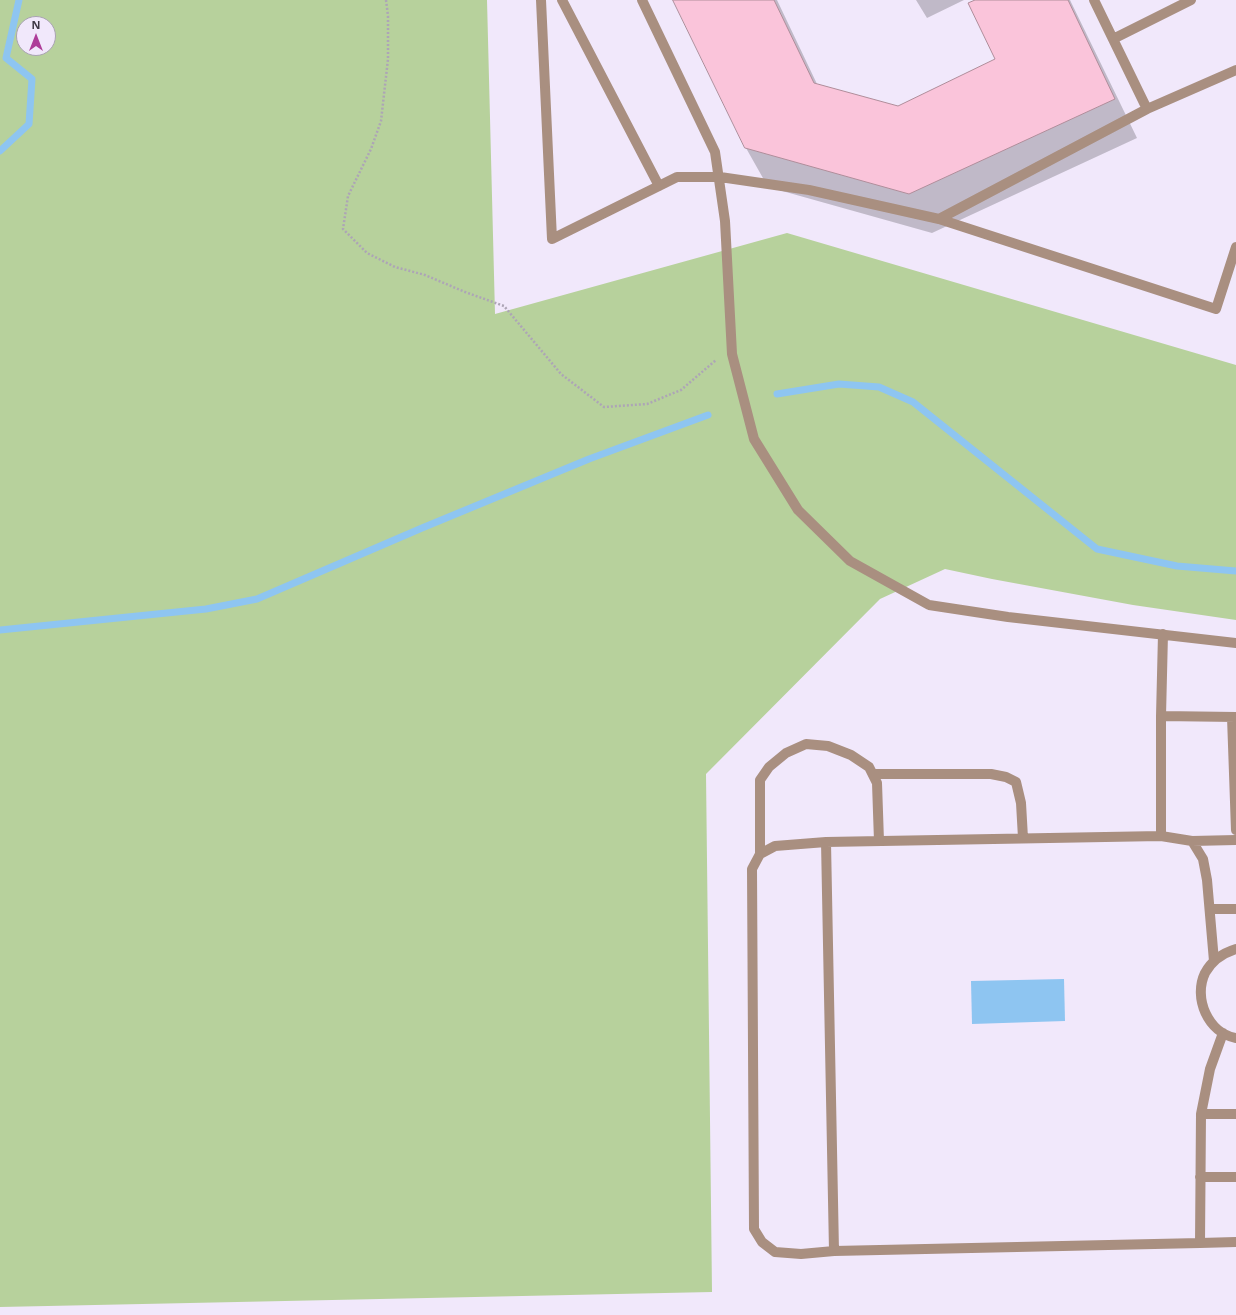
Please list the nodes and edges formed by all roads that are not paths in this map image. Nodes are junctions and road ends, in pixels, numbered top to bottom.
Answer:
1 (541, 0) edge
2 (562, 0) edge
3 (642, 0) edge
4 (1094, 0) edge
5 (1191, 0) edge
6 (1113, 39) junction
7 (1236, 70) edge
8 (1146, 108) junction
9 (720, 177) junction
10 (659, 186) junction
11 (939, 219) junction
12 (1236, 247) edge
13 (1163, 634) junction
14 (1236, 643) edge
15 (1161, 716) junction
16 (1234, 717) edge
17 (872, 774) junction
18 (1236, 830) edge
19 (1161, 836) junction
20 (1024, 838) junction
21 (1236, 840) edge
22 (879, 841) junction
23 (1192, 841) junction
24 (826, 842) junction
25 (760, 854) junction
26 (1236, 908) edge
27 (1210, 909) junction
28 (1236, 949) edge
29 (1214, 961) junction
30 (1223, 1033) junction
31 (1236, 1038) edge
32 (1201, 1114) junction
33 (1236, 1114) edge
34 (1200, 1177) junction
35 (1236, 1177) edge
36 (1236, 1242) edge
37 (1200, 1243) junction
38 (834, 1251) junction

1 - 10 lane
2 - 10 lane
3 - 9 lane
4 - 6 lane
5 - 6 lane
6 - 8 lane
7 - 8 lane
8 - 11 lane
9 - 10 lane
9 - 11 lane
9 - 13 lane
11 - 12 lane
13 - 14 lane
13 - 15 lane
15 - 16 lane
15 - 19 lane
16 - 18 lane
17 - 20 lane
17 - 22 lane
17 - 25 lane
19 - 20 lane
19 - 23 lane
20 - 22 lane
21 - 23 lane
22 - 24 lane
23 - 27 lane
24 - 25 lane
24 - 38 lane
25 - 38 lane
26 - 27 lane
27 - 29 lane
28 - 29 lane
29 - 30 lane
30 - 31 lane
30 - 32 lane
32 - 33 lane
32 - 34 lane
34 - 35 lane
34 - 37 lane
36 - 37 lane
37 - 38 lane

